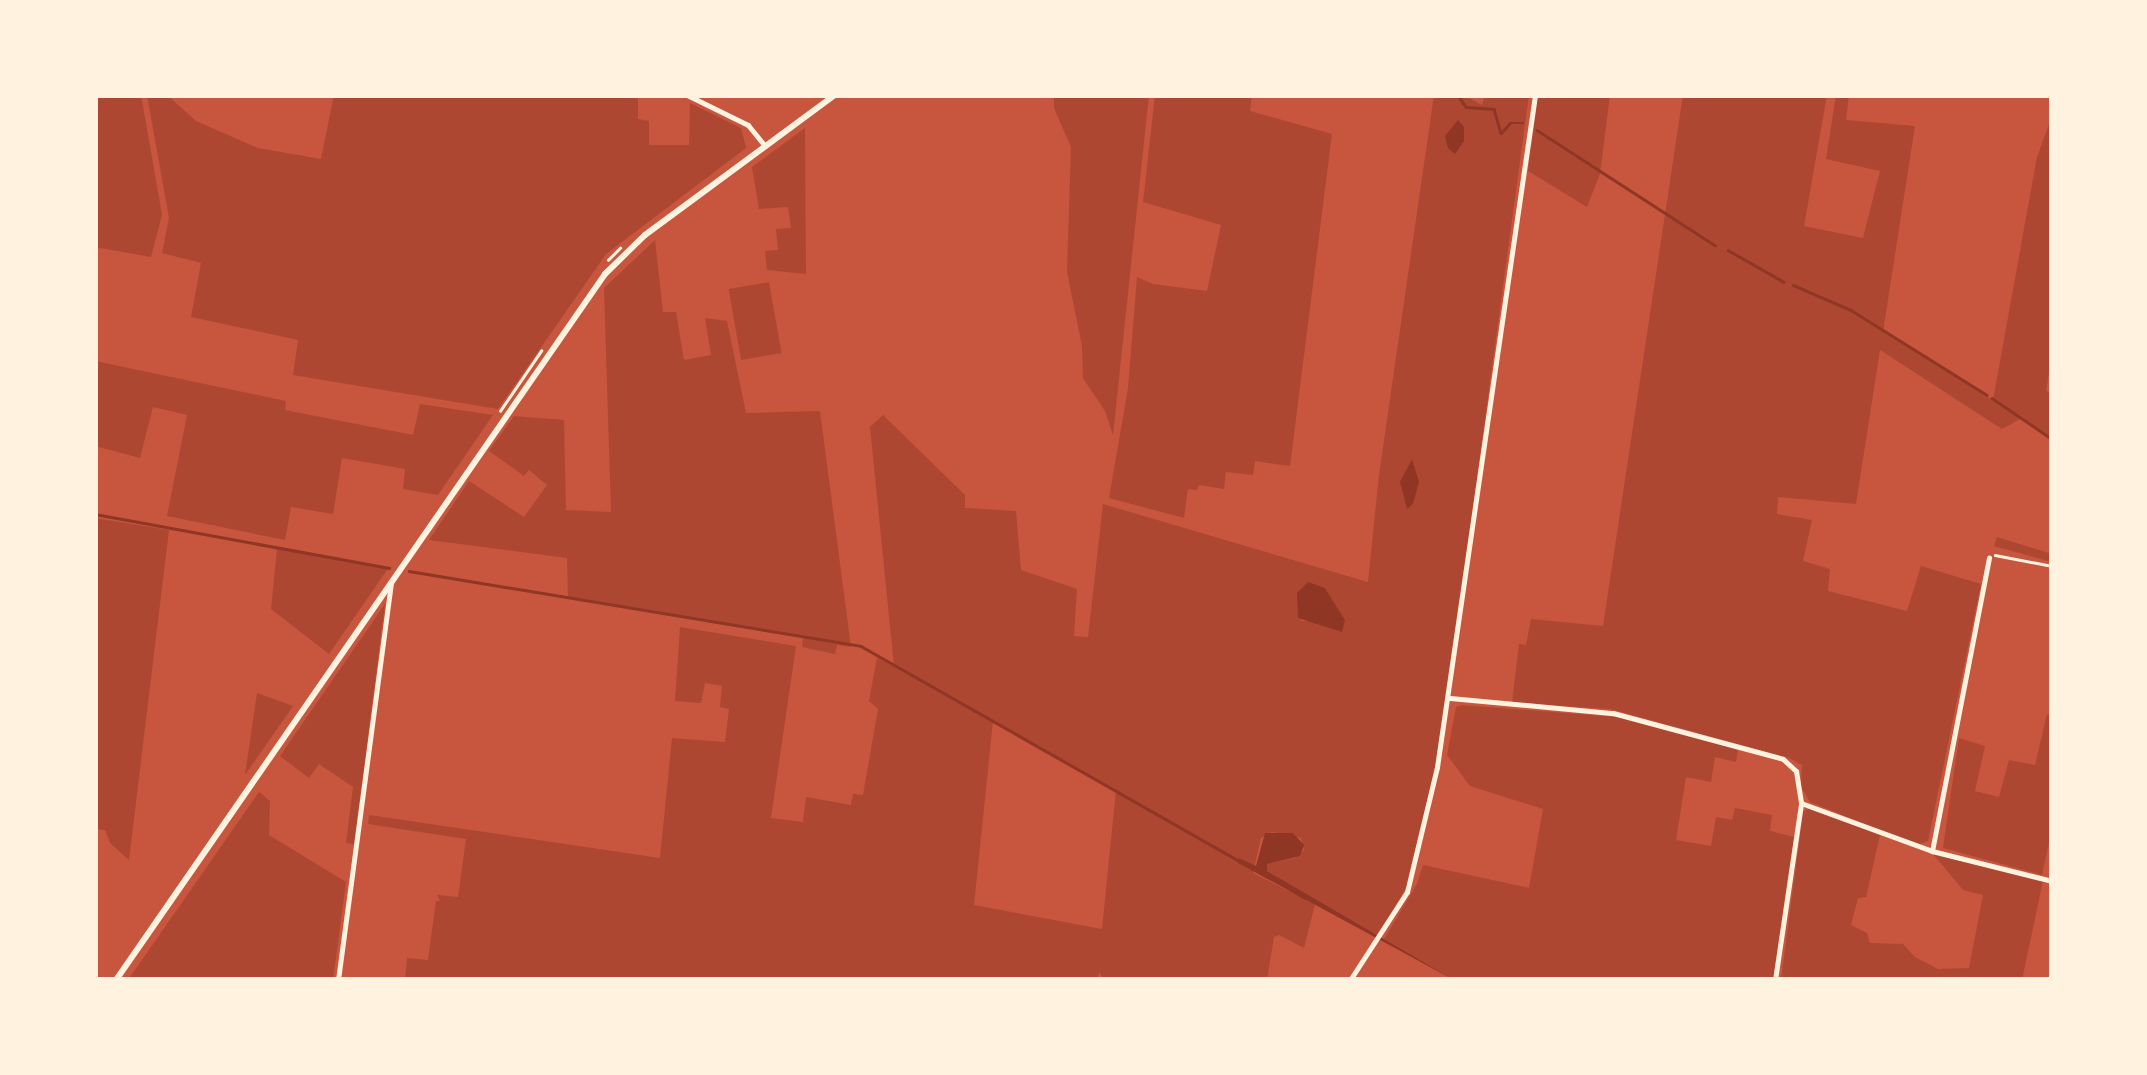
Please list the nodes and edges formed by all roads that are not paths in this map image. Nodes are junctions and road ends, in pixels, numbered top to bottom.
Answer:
1 (687, 95) edge
2 (835, 95) edge
3 (1535, 95) edge
4 (766, 146) junction
5 (1990, 557) road end
6 (391, 580) junction
7 (1450, 698) junction
8 (1801, 803) junction
9 (1932, 851) junction
10 (2052, 880) edge
11 (116, 980) edge
12 (338, 980) edge
13 (1350, 980) edge
14 (1776, 980) edge

1 - 4 street
2 - 4 main road
3 - 7 street
4 - 6 main road
5 - 9 street
6 - 11 main road
6 - 12 street
7 - 8 street
7 - 13 street
8 - 9 street
8 - 14 street
9 - 10 street

